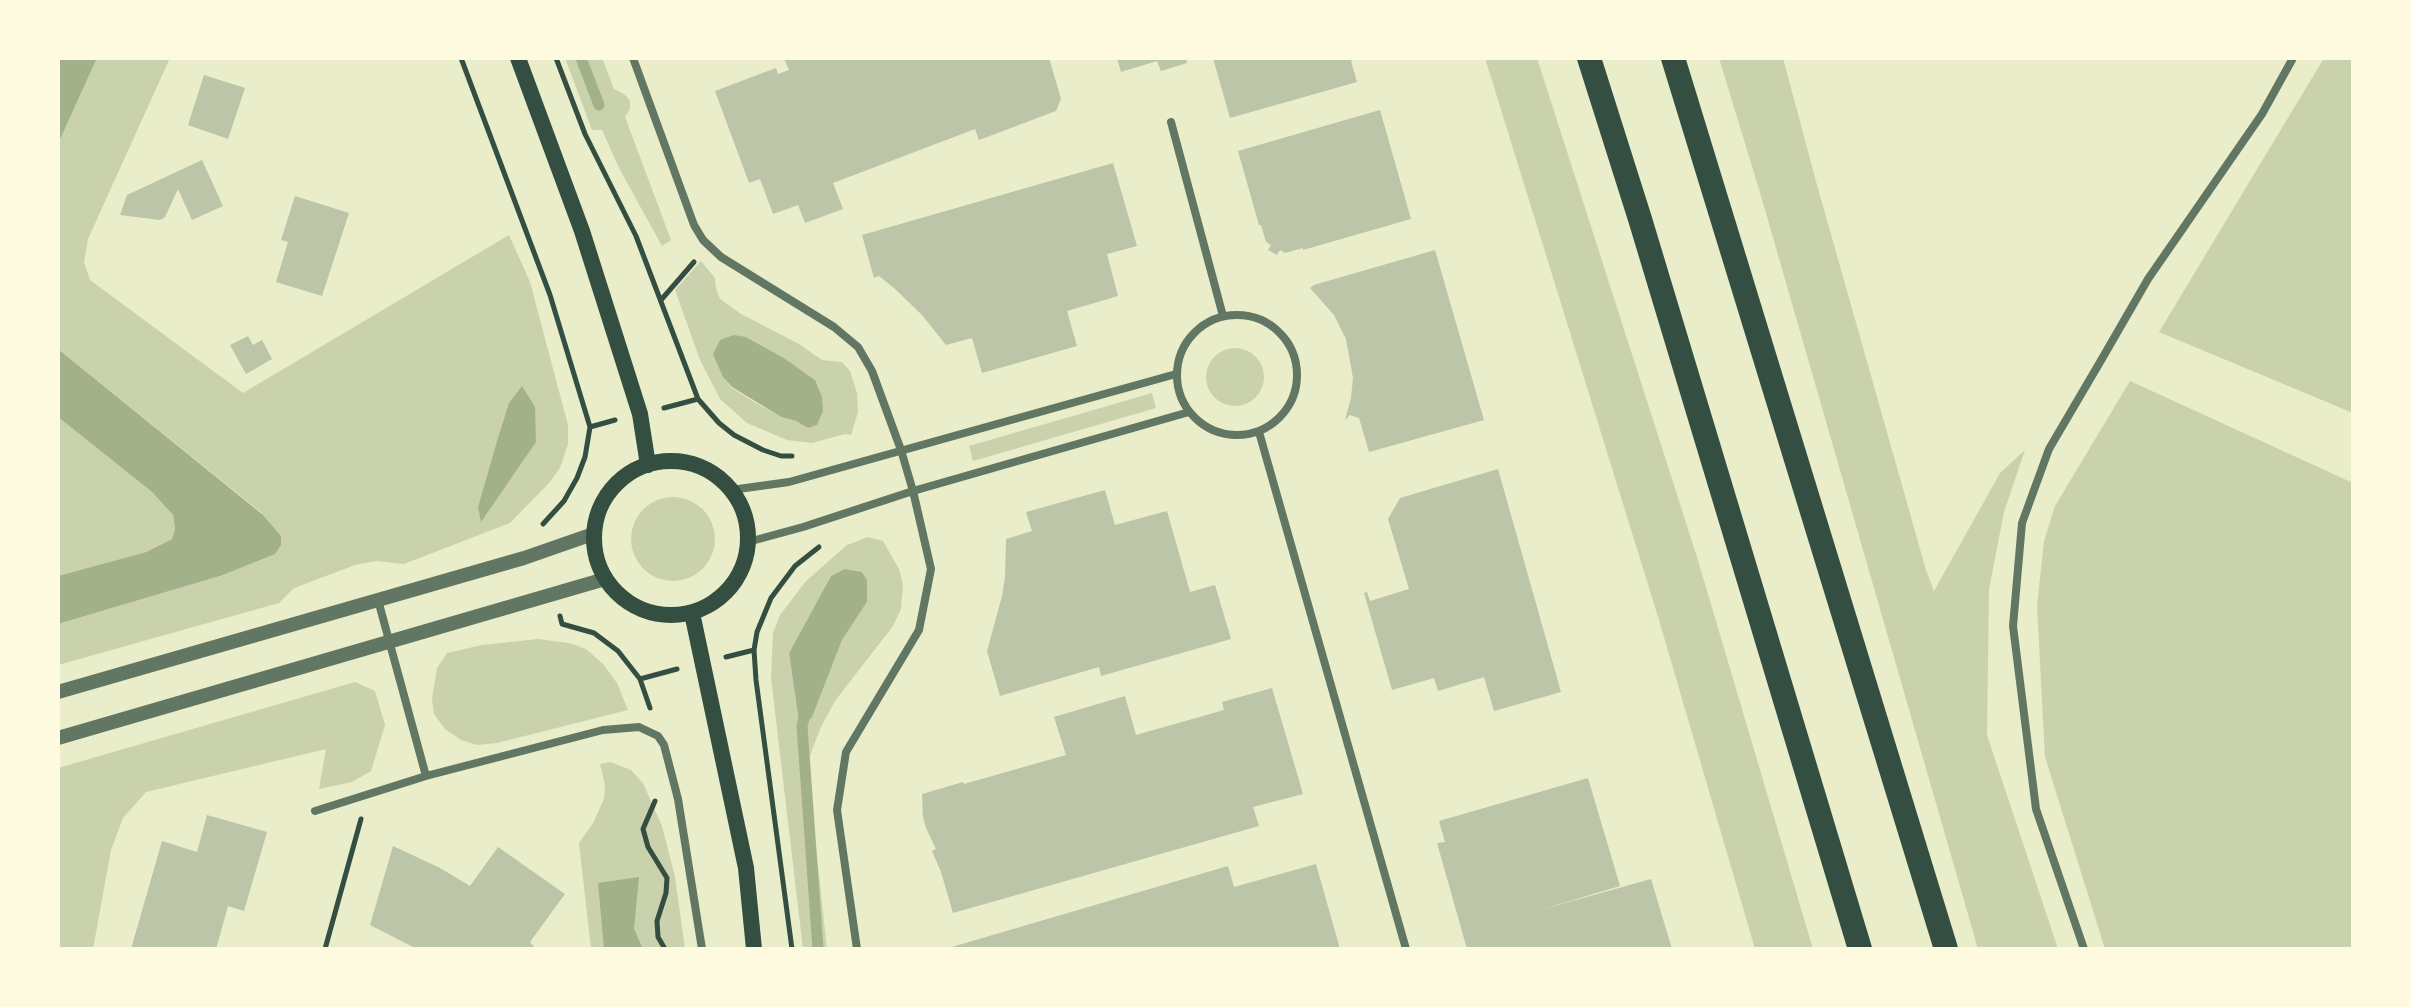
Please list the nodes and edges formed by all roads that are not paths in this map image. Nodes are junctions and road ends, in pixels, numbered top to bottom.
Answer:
1 (518, 58) edge
2 (633, 58) edge
3 (1589, 58) edge
4 (1673, 58) edge
5 (2293, 58) edge
6 (1171, 122) dead end
7 (1223, 316) junction
8 (1176, 374) junction
9 (1189, 412) junction
10 (1259, 432) junction
11 (901, 450) junction
12 (648, 465) junction
13 (731, 490) junction
14 (913, 491) junction
15 (593, 534) junction
16 (748, 542) junction
17 (605, 579) junction
18 (378, 600) junction
19 (692, 613) junction
20 (390, 643) junction
21 (58, 692) edge
22 (58, 738) edge
23 (426, 776) junction
24 (315, 811) dead end
25 (702, 949) edge
26 (754, 949) edge
27 (857, 949) edge
28 (1406, 949) edge
29 (1860, 949) edge
30 (1946, 949) edge
31 (2084, 949) edge

1 - 12 main road
2 - 11 street
3 - 29 highway
4 - 30 highway
5 - 31 street
6 - 7 street
7 - 8 street
7 - 10 street
8 - 9 street
8 - 11 street
9 - 10 street
9 - 14 street
10 - 28 street
11 - 13 street
11 - 14 street
12 - 13 main road
12 - 15 main road
13 - 16 main road
14 - 16 street
14 - 27 street
15 - 17 main road
15 - 18 street
16 - 19 main road
17 - 19 main road
17 - 20 street
18 - 20 street
18 - 21 street
19 - 26 main road
20 - 22 street
20 - 23 street
23 - 24 street
23 - 25 street

